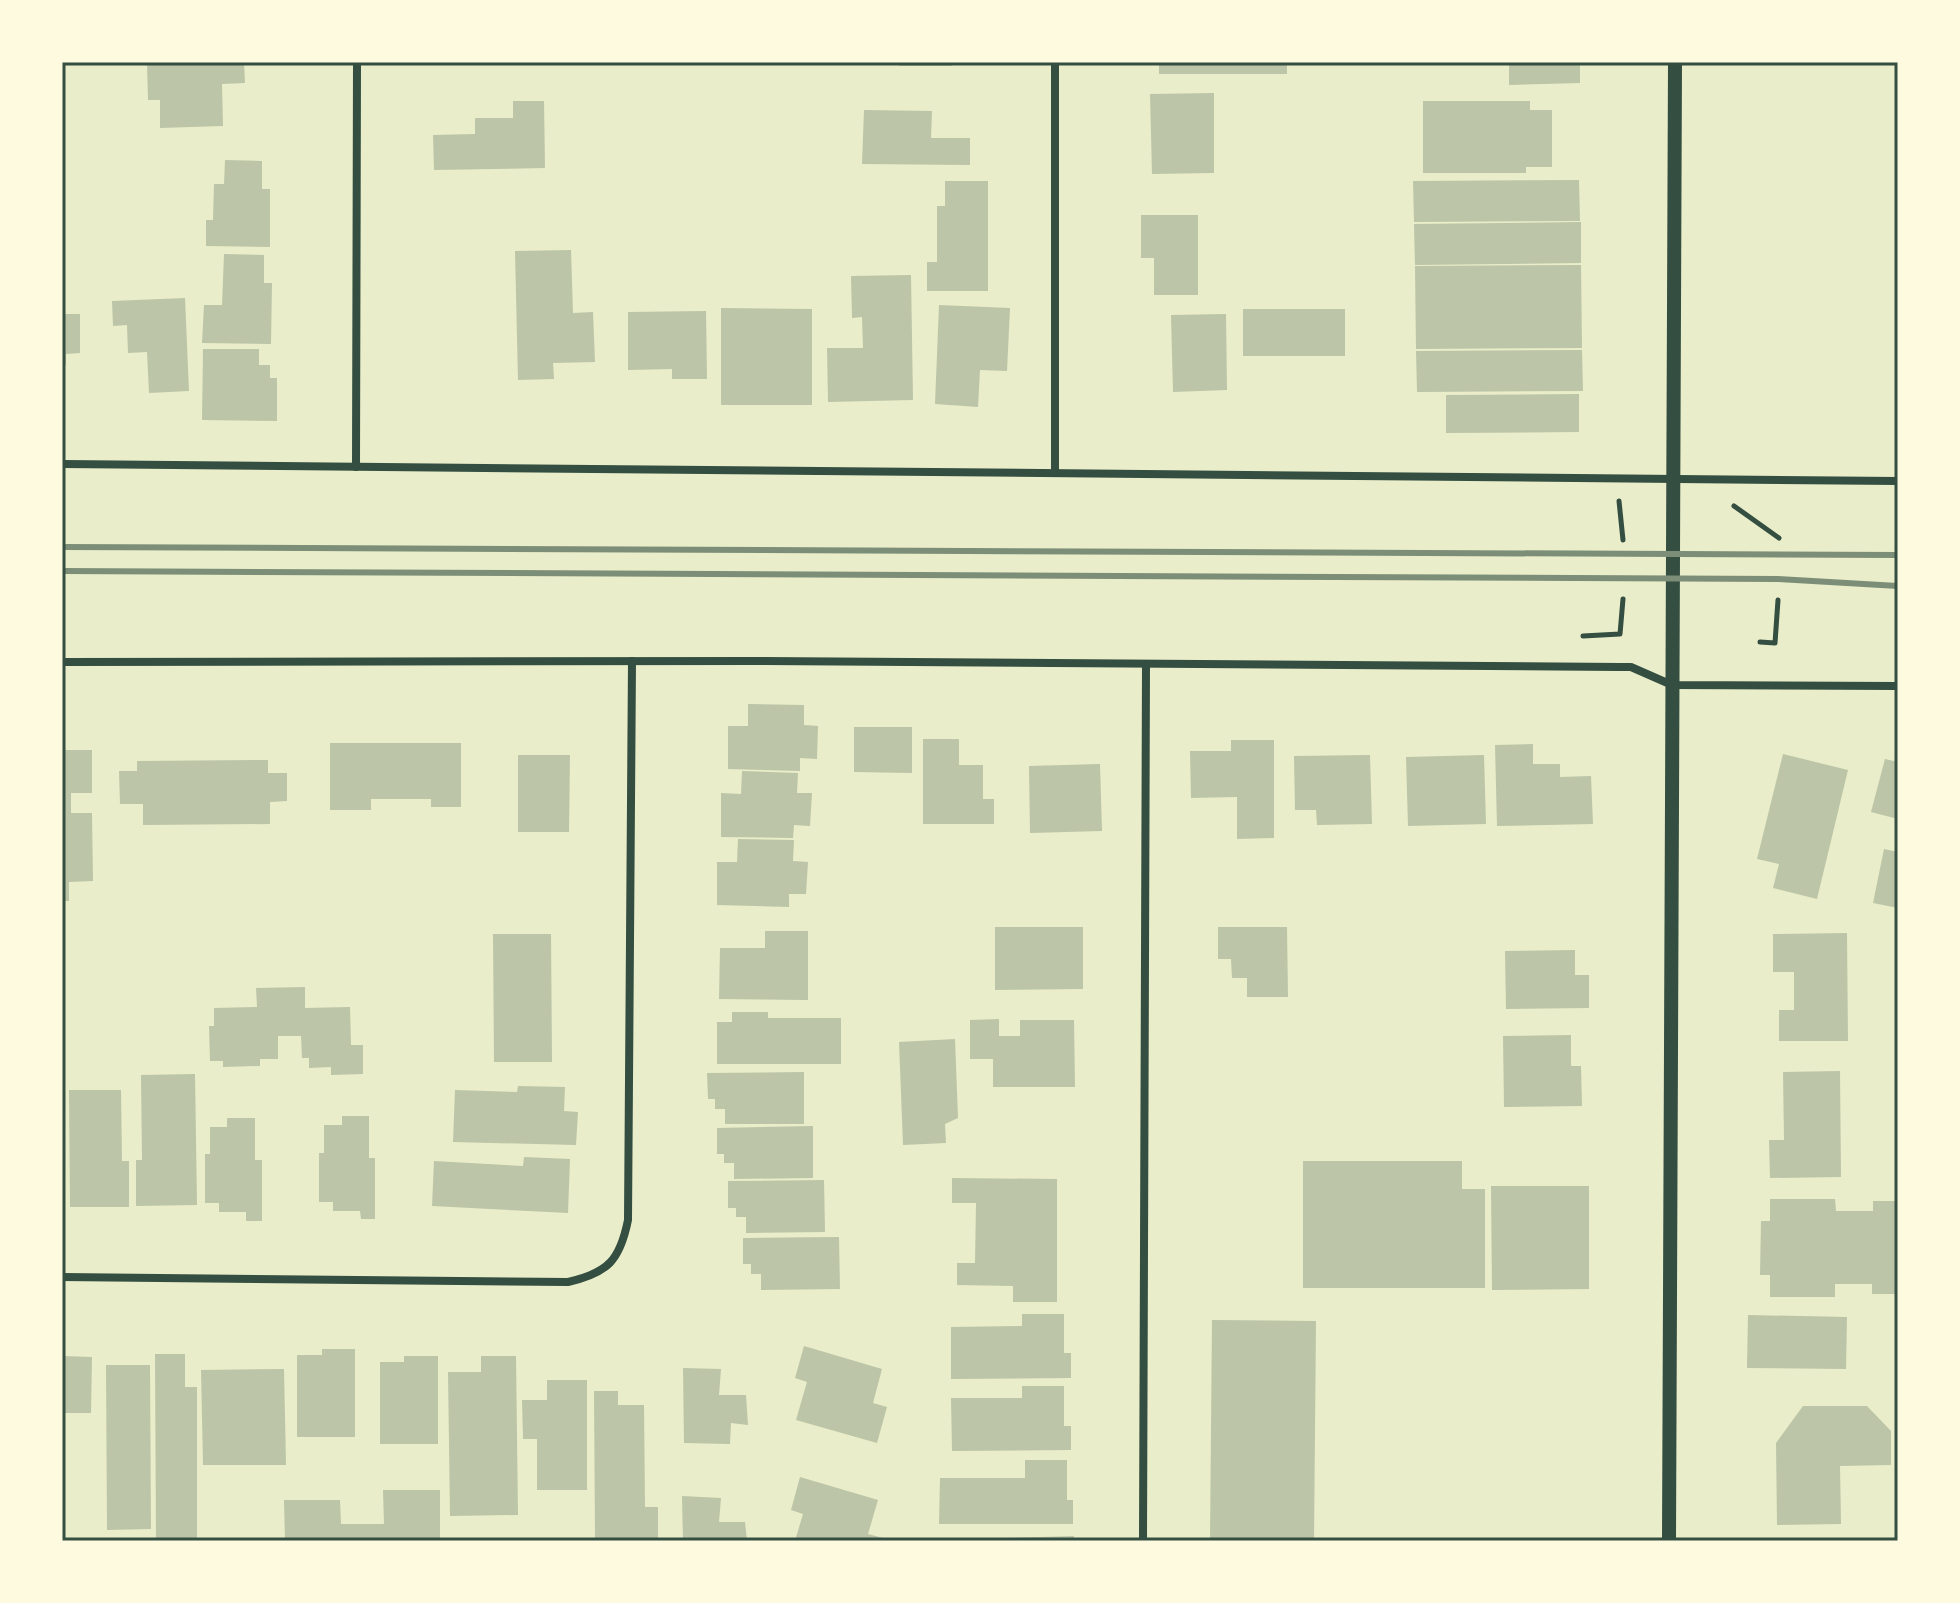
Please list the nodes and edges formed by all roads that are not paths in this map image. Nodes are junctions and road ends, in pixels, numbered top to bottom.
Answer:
1 (357, 62) edge
2 (1055, 62) edge
3 (1675, 62) edge
4 (62, 464) edge
5 (356, 467) junction
6 (1055, 473) junction
7 (1673, 478) junction
8 (1898, 481) edge
9 (632, 661) junction
10 (62, 662) edge
11 (1146, 664) junction
12 (1672, 685) junction
13 (1898, 686) edge
14 (62, 1277) edge
15 (1143, 1541) edge
16 (1669, 1541) edge

1 - 5 street
2 - 6 street
3 - 7 street
4 - 5 street
5 - 6 street
6 - 7 street
7 - 8 street
7 - 12 street
9 - 10 street
9 - 11 street
9 - 14 street
11 - 12 street
11 - 15 street
12 - 13 street
12 - 16 street

